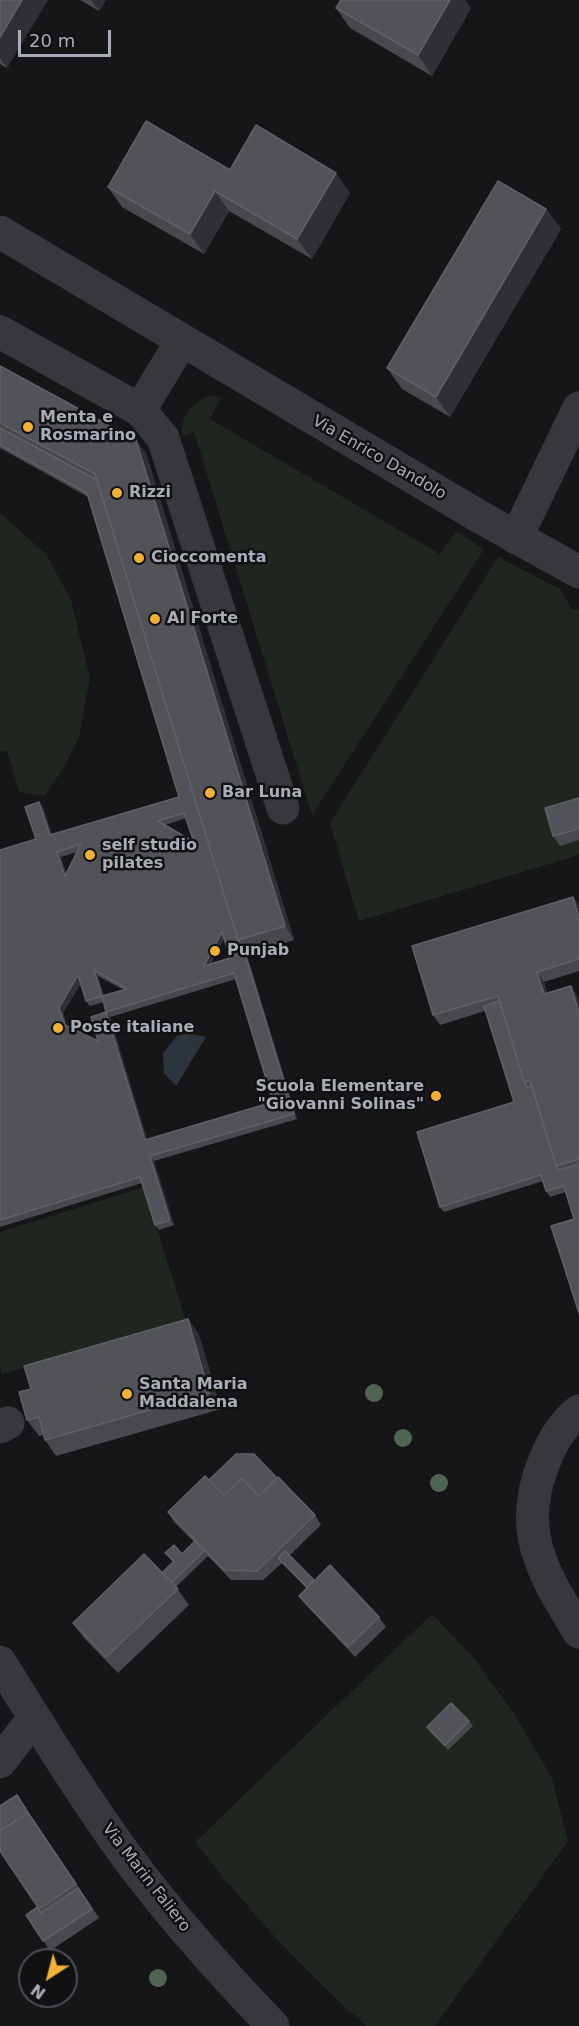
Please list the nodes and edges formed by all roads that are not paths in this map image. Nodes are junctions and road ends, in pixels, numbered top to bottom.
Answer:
1 (0, 232) edge
2 (0, 332) edge
3 (181, 342) junction
4 (579, 408) edge
5 (140, 410) junction
6 (516, 537) junction
7 (579, 572) edge
8 (283, 808) dead end
9 (579, 1411) edge
10 (579, 1632) edge
11 (0, 1662) edge
12 (34, 1718) junction
13 (0, 1762) edge
14 (273, 2026) edge

1 - 3 street, Via Enrico Dandolo
2 - 5 street
3 - 5 street
3 - 6 street, Via Enrico Dandolo
4 - 6 street
5 - 8 street
6 - 7 street, Via Enrico Dandolo
9 - 10 street
11 - 12 street, Via Marin Faliero
12 - 13 street
12 - 14 street, Via Marin Faliero

